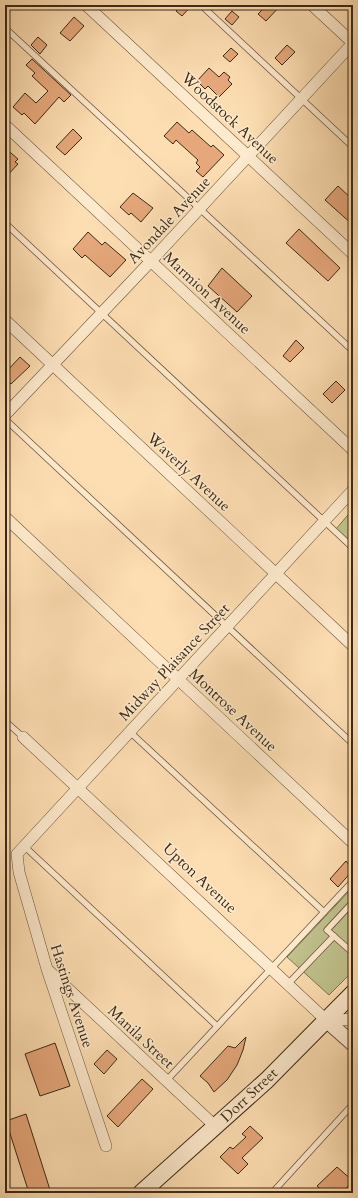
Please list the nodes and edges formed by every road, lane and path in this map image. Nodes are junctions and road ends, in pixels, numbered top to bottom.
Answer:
1 (86, 5) edge
2 (200, 5) edge
3 (312, 5) edge
4 (5, 28) edge
5 (353, 43) edge
6 (302, 99) junction
7 (5, 125) edge
8 (353, 147) edge
9 (249, 156) junction
10 (200, 209) junction
11 (5, 223) edge
12 (353, 254) edge
13 (151, 261) junction
14 (102, 313) junction
15 (5, 320) edge
16 (353, 351) edge
17 (52, 364) junction
18 (5, 416) edge
19 (5, 419) edge
20 (353, 450) edge
21 (353, 490) edge
22 (5, 517) edge
23 (324, 521) junction
24 (353, 548) edge
25 (276, 574) junction
26 (227, 627) junction
27 (353, 646) edge
28 (178, 679) junction
29 (5, 722) edge
30 (130, 732) junction
31 (23, 737) joint
32 (353, 744) edge
33 (78, 787) junction
34 (353, 843) edge
35 (20, 850) junction
36 (353, 881) edge
37 (353, 902) edge
38 (324, 912) junction
39 (334, 936) junction
40 (353, 953) edge
41 (271, 968) junction
42 (47, 969) junction
43 (288, 984) junction
44 (353, 992) edge
45 (353, 1019) edge
46 (327, 1021) junction
47 (217, 1026) junction
48 (353, 1044) edge
49 (166, 1081) junction
50 (353, 1104) edge
51 (215, 1126) junction
52 (106, 1146) dead end
53 (140, 1193) edge
54 (272, 1193) edge

1 - 9 street, Woodstock Avenue
2 - 6 lane
3 - 5 street
4 - 10 lane
5 - 6 street, Avondale Avenue
6 - 8 lane
6 - 9 street, Avondale Avenue
7 - 13 street, Marmion Avenue
9 - 10 street, Avondale Avenue
9 - 12 street, Woodstock Avenue
10 - 13 street, Avondale Avenue
10 - 16 lane
11 - 14 lane
13 - 14 street, Avondale Avenue
13 - 20 street, Marmion Avenue
14 - 17 street, Avondale Avenue
14 - 23 lane
15 - 17 street, Waverly Avenue
17 - 18 street, Avondale Avenue
17 - 25 street, Waverly Avenue
19 - 26 lane
21 - 23 street, Midway Plaisance Street
22 - 28 street, Montrose Avenue
23 - 24 lane
23 - 25 street, Midway Plaisance Street
25 - 26 street, Midway Plaisance Street
25 - 27 street, Waverly Avenue
26 - 28 street, Midway Plaisance Street
26 - 32 lane
28 - 30 street, Midway Plaisance Street
28 - 34 street, Montrose Avenue
29 - 31 lane
30 - 33 street, Midway Plaisance Street
30 - 38 lane
31 - 33 street, Upton Avenue
33 - 35 street, Midway Plaisance Street
33 - 41 street, Upton Avenue
35 - 42 street, Hastings Avenue
35 - 47 lane
36 - 38 lane
37 - 39 lane
38 - 41 lane
39 - 40 lane
39 - 43 lane
41 - 43 street, Upton Avenue
41 - 47 lane
42 - 49 street, Manila Street
42 - 52 street, Hastings Avenue
43 - 46 street, Upton Avenue
44 - 46 main road, Dorr Street
45 - 46 street
46 - 48 street, Upton Avenue
46 - 51 main road, Dorr Street
47 - 49 lane
49 - 51 street, Manila Street
50 - 54 lane
51 - 53 main road, Dorr Street

